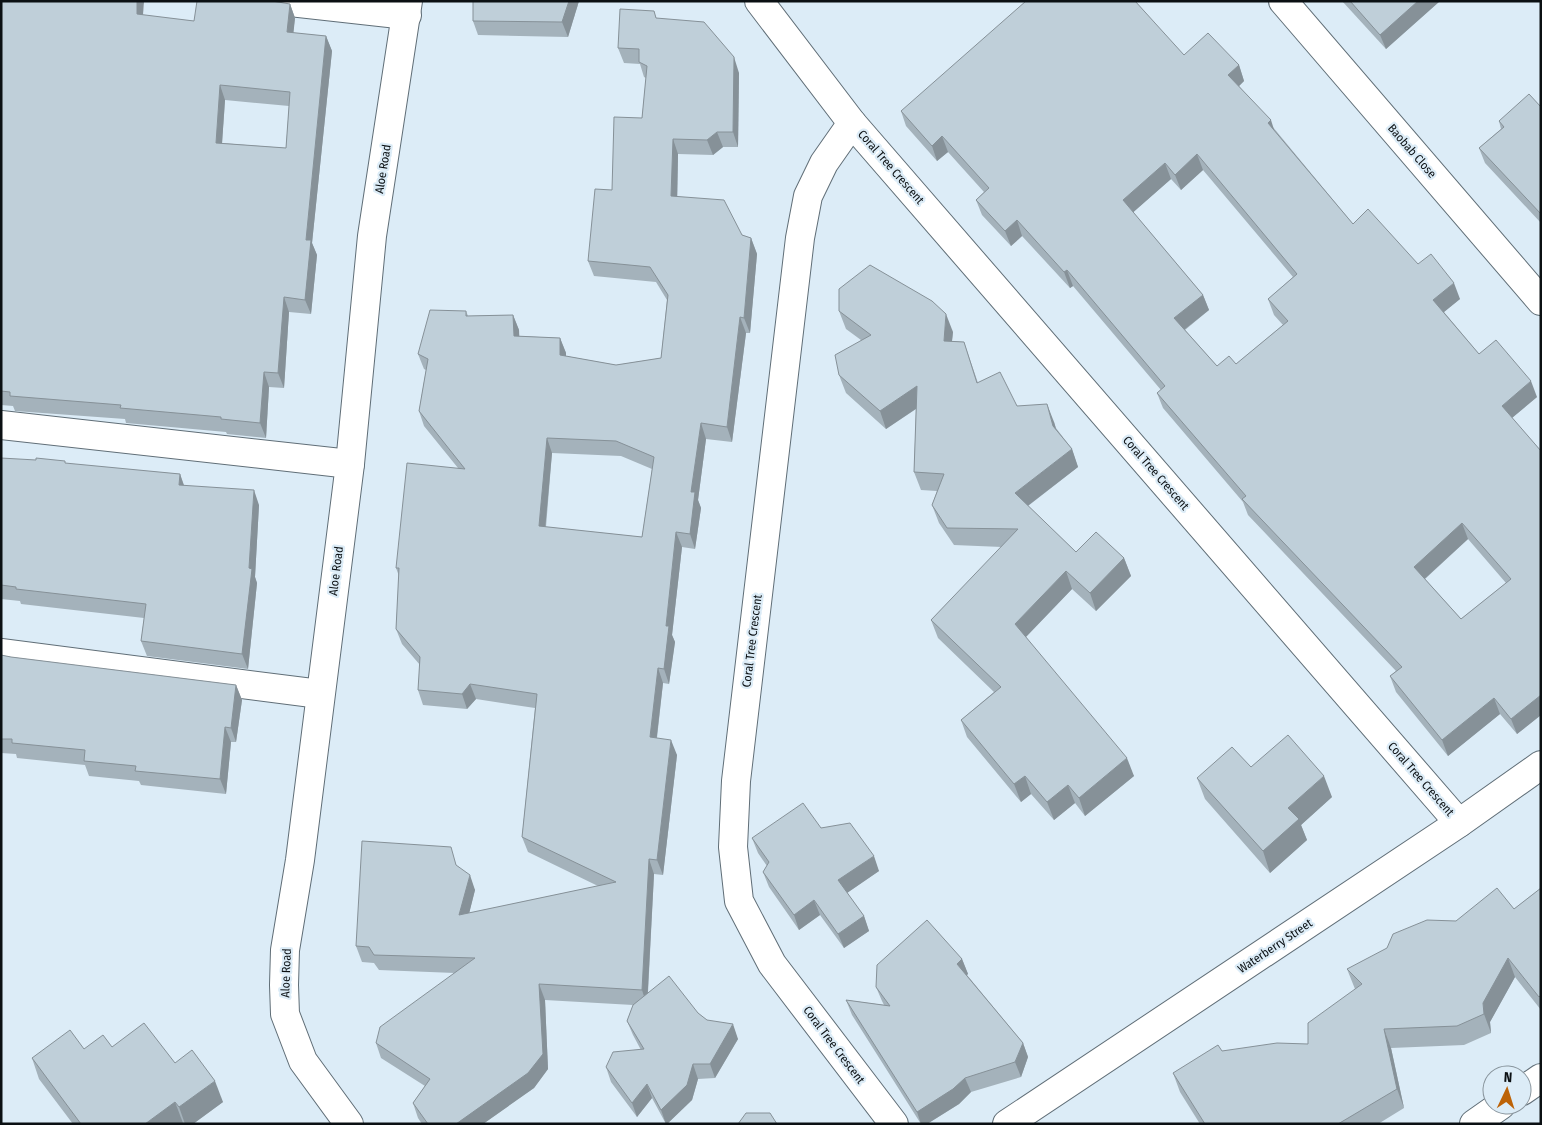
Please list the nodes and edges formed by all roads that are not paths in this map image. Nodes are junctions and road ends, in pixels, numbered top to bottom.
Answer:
1 (281, 1) edge
2 (759, 1) edge
3 (1284, 1) edge
4 (408, 8) edge
5 (852, 123) junction
6 (1541, 301) edge
7 (1, 424) edge
8 (350, 464) junction
9 (1, 653) edge
10 (320, 694) junction
11 (1541, 765) edge
12 (1459, 824) junction
13 (1487, 1115) edge
14 (349, 1124) edge
15 (894, 1124) edge
16 (1007, 1124) edge
17 (1474, 1124) edge

1 - 4 street
2 - 5 street, Coral Tree Crescent
3 - 6 street, Baobab Close
4 - 8 street, Aloe Road
5 - 12 street, Coral Tree Crescent
5 - 15 street, Coral Tree Crescent
7 - 8 street
8 - 10 street, Aloe Road
9 - 10 street
10 - 14 street, Aloe Road
11 - 12 street, Waterberry Street
12 - 16 street, Waterberry Street
13 - 17 street

